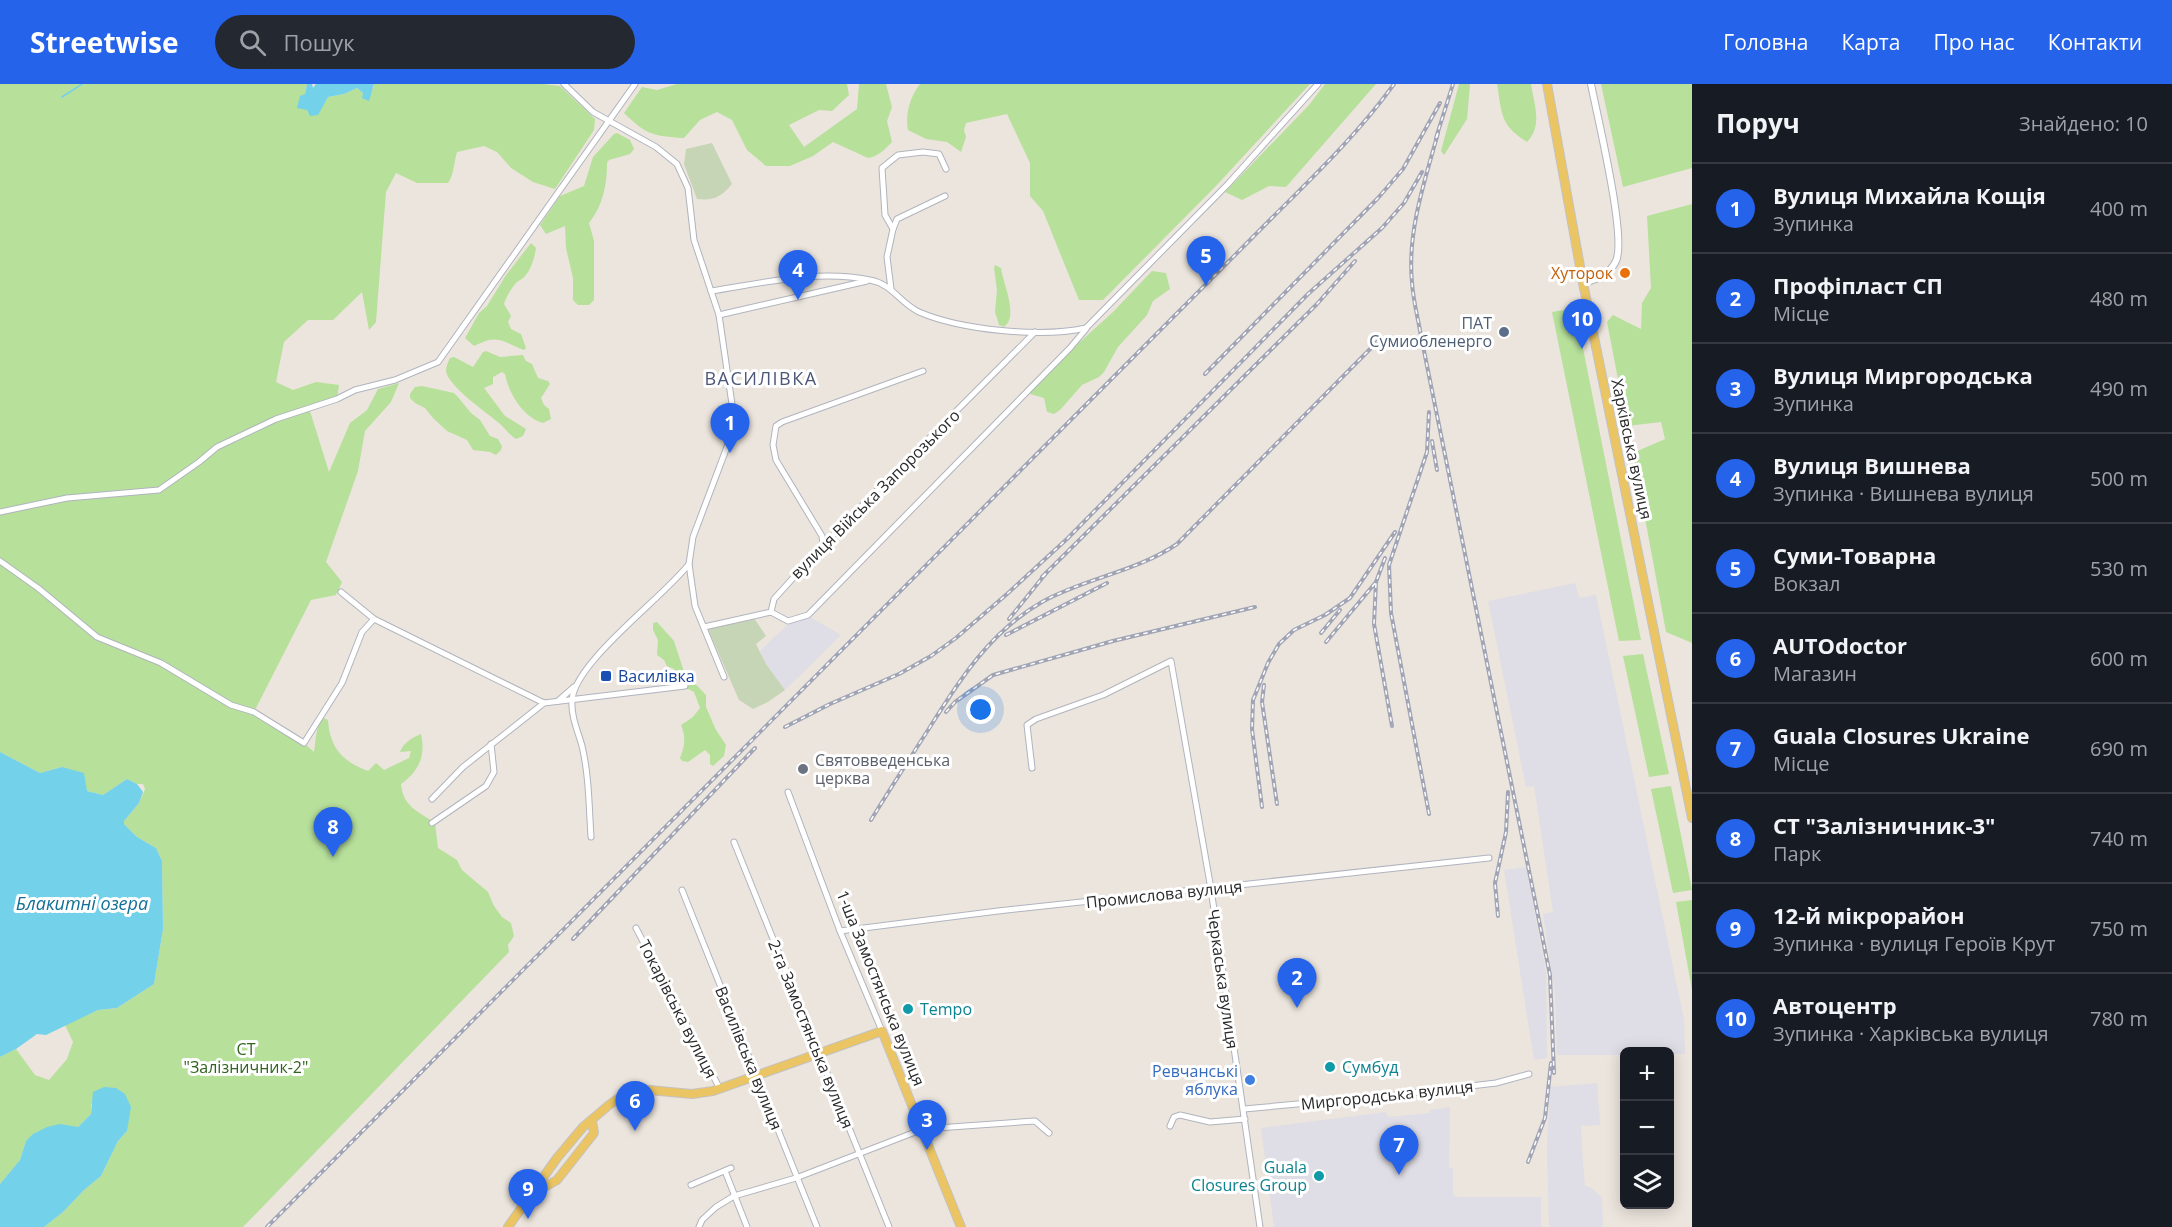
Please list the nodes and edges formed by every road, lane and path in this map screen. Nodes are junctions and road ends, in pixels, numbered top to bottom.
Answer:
1 (564, 84) edge
2 (635, 84) edge
3 (1318, 84) edge
4 (1546, 84) edge
5 (1591, 84) edge
6 (609, 121) junction
7 (946, 169) dead end
8 (945, 196) dead end
9 (893, 229) junction
10 (872, 280) junction
11 (1583, 283) junction
12 (891, 289) junction
13 (711, 291) junction
14 (719, 315) junction
15 (1086, 328) junction
16 (1035, 332) junction
17 (923, 371) dead end
18 (0, 512) edge
19 (823, 545) junction
20 (0, 561) edge
21 (689, 564) junction
22 (341, 592) dead end
23 (771, 612) junction
24 (374, 619) junction
25 (704, 627) junction
26 (724, 676) dead end
27 (684, 686) dead end
28 (574, 687) junction
29 (558, 701) junction
30 (572, 701) junction
31 (544, 703) junction
32 (491, 744) junction
33 (1032, 768) dead end
34 (788, 792) dead end
35 (432, 799) dead end
36 (1692, 819) edge
37 (432, 823) dead end
38 (591, 837) dead end
39 (734, 842) dead end
40 (1489, 858) dead end
41 (1211, 889) junction
42 (682, 890) dead end
43 (636, 928) dead end
44 (840, 931) junction
45 (882, 1030) junction
46 (819, 1054) junction
47 (1528, 1074) dead end
48 (757, 1077) junction
49 (720, 1089) junction
50 (1244, 1109) junction
51 (1245, 1119) junction
52 (592, 1121) junction
53 (1170, 1126) dead end
54 (923, 1129) junction
55 (1049, 1133) dead end
56 (859, 1152) junction
57 (796, 1178) junction
58 (691, 1185) dead end
59 (529, 1196) junction
60 (734, 1196) junction
61 (508, 1227) edge
62 (699, 1227) edge
63 (747, 1227) edge
64 (816, 1227) edge
65 (889, 1227) edge
66 (961, 1227) edge
67 (1260, 1227) edge

1 - 6 street
2 - 6 street
3 - 15 street
4 - 11 main road, Харківська вулиця
5 - 11 street
6 - 13 street
6 - 18 street
7 - 9 street
8 - 9 street
9 - 12 street
10 - 12 street
10 - 13 street
10 - 14 street
11 - 36 main road, Харківська вулиця
12 - 16 street
13 - 14 street
14 - 21 street
15 - 16 street
15 - 23 street
16 - 19 street, вулиця Війська Запорозького
17 - 19 street
19 - 23 street, вулиця Війська Запорозького
20 - 24 street
21 - 25 street
21 - 28 street
22 - 24 street
23 - 25 street
24 - 31 street
25 - 26 street
27 - 30 street
28 - 29 street
28 - 30 street
29 - 30 street
29 - 31 street
30 - 38 street
31 - 32 street
32 - 35 street
32 - 37 street
33 - 41 street, Черкаська вулиця
34 - 44 street, 1-ша Замостянська вулиця
39 - 46 street, 2-га Замостянська вулиця
40 - 41 street, Промислова вулиця
41 - 44 street, Промислова вулиця
41 - 50 street, Черкаська вулиця
42 - 48 street, Василівська вулиця
43 - 49 street, Токарівська вулиця
44 - 45 street, 1-ша Замостянська вулиця
45 - 46 main road
45 - 54 main road, 1-ша Замостянська вулиця
46 - 48 main road
46 - 56 street, 2-га Замостянська вулиця
47 - 50 street, Миргородська вулиця
48 - 49 main road
48 - 57 street, Василівська вулиця
49 - 52 main road
50 - 51 street, Черкаська вулиця
51 - 53 street
51 - 67 street, Черкаська вулиця
52 - 59 main road
52 - 59 main road
54 - 55 street
54 - 56 street
54 - 66 main road, 1-ша Замостянська вулиця
56 - 57 street
56 - 65 street, 2-га Замостянська вулиця
57 - 60 street
57 - 64 street, Василівська вулиця
58 - 60 street
59 - 61 main road
60 - 62 street
60 - 63 street

